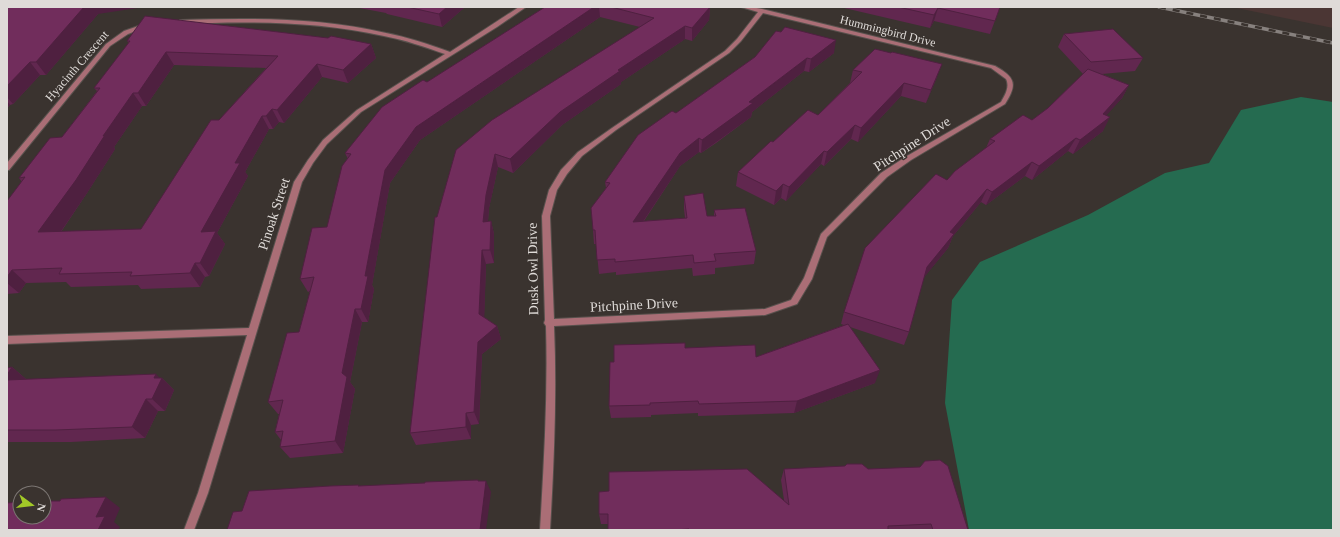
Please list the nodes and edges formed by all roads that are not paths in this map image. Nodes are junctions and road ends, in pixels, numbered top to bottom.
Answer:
1 (523, 7) edge
2 (744, 7) edge
3 (762, 11) junction
4 (171, 22) edge
5 (152, 24) edge
6 (450, 54) junction
7 (957, 59) joint
8 (7, 168) edge
9 (548, 323) junction
10 (252, 331) junction
11 (7, 340) edge
12 (189, 530) edge
13 (545, 530) edge

1 - 6 street, Pinoak Street
2 - 3 street, Hummingbird Drive
3 - 7 street, Hummingbird Drive
3 - 9 street, Dusk Owl Drive
4 - 6 street
5 - 8 street, Hyacinth Crescent
6 - 10 street, Pinoak Street
7 - 9 street, Pitchpine Drive
9 - 13 street, Dusk Owl Drive
10 - 11 street
10 - 12 street, Pinoak Street

